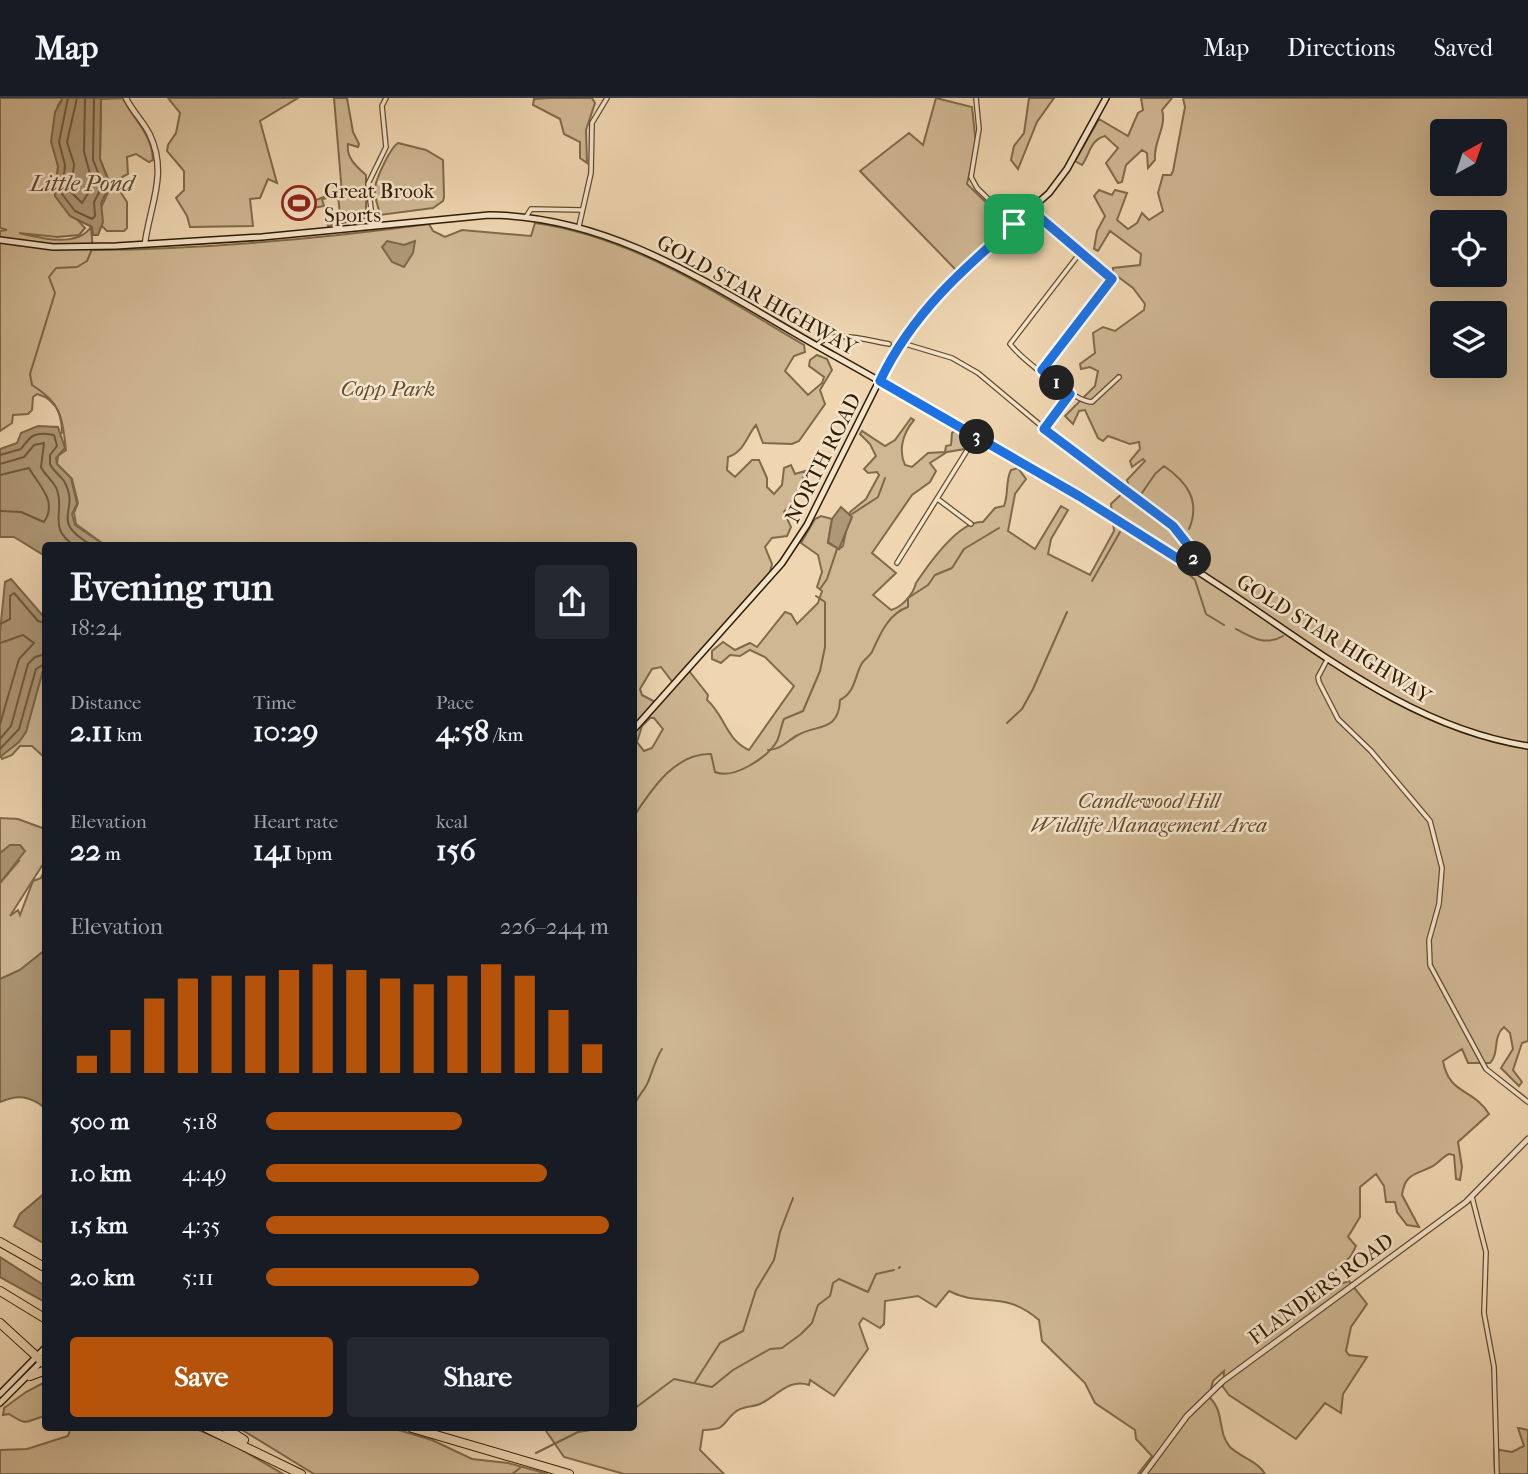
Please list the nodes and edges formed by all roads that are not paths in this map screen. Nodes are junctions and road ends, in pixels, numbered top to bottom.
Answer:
1 (126, 98) edge
2 (386, 98) edge
3 (607, 98) edge
4 (976, 98) edge
5 (1106, 98) edge
6 (582, 210) junction
7 (1031, 210) junction
8 (526, 217) junction
9 (1014, 224) junction
10 (373, 225) junction
11 (579, 226) junction
12 (0, 240) edge
13 (145, 243) junction
14 (1080, 253) junction
15 (901, 342) junction
16 (889, 344) dead end
17 (817, 346) junction
18 (1042, 370) junction
19 (1119, 377) dead end
20 (880, 381) junction
21 (1070, 394) junction
22 (1044, 429) junction
23 (976, 436) junction
24 (939, 500) junction
25 (971, 524) dead end
26 (897, 563) dead end
27 (1193, 568) junction
28 (1328, 657) junction
29 (637, 726) edge
30 (1528, 746) edge
31 (1528, 1102) edge
32 (1528, 1139) edge
33 (1472, 1197) junction
34 (0, 1242) edge
35 (42, 1266) edge
36 (0, 1291) edge
37 (42, 1317) edge
38 (0, 1323) edge
39 (42, 1362) edge
40 (42, 1364) edge
41 (42, 1364) edge
42 (30, 1376) joint
43 (0, 1394) edge
44 (0, 1403) edge
45 (212, 1431) edge
46 (230, 1431) edge
47 (422, 1431) edge
48 (301, 1474) edge
49 (569, 1474) edge
50 (1144, 1474) edge
51 (1497, 1474) edge

1 - 13 street
2 - 10 street
3 - 6 street
4 - 9 street
5 - 7 main road, NORTH ROAD
6 - 8 street
6 - 11 street
7 - 9 main road, NORTH ROAD
7 - 14 street
8 - 10 main road, GOLD STAR HIGHWAY
8 - 11 main road, GOLD STAR HIGHWAY
9 - 15 main road, NORTH ROAD
10 - 13 main road, GOLD STAR HIGHWAY
11 - 17 main road, GOLD STAR HIGHWAY
12 - 13 main road, GOLD STAR HIGHWAY
14 - 18 street
14 - 18 street
15 - 20 main road, NORTH ROAD
15 - 22 street
16 - 17 street
17 - 20 main road, GOLD STAR HIGHWAY
18 - 21 street
19 - 21 street
20 - 23 main road, GOLD STAR HIGHWAY
20 - 29 main road, NORTH ROAD
21 - 22 street
22 - 27 street
23 - 24 street
23 - 27 main road, GOLD STAR HIGHWAY
24 - 25 street
24 - 26 street
27 - 28 main road, GOLD STAR HIGHWAY
28 - 30 main road, GOLD STAR HIGHWAY
28 - 31 street
32 - 33 street, FLANDERS ROAD
33 - 50 street, FLANDERS ROAD
33 - 51 street
34 - 35 highway
36 - 37 highway
38 - 39 highway
40 - 42 highway
41 - 43 main road
42 - 44 main road
45 - 48 highway
46 - 48 highway
47 - 49 highway

